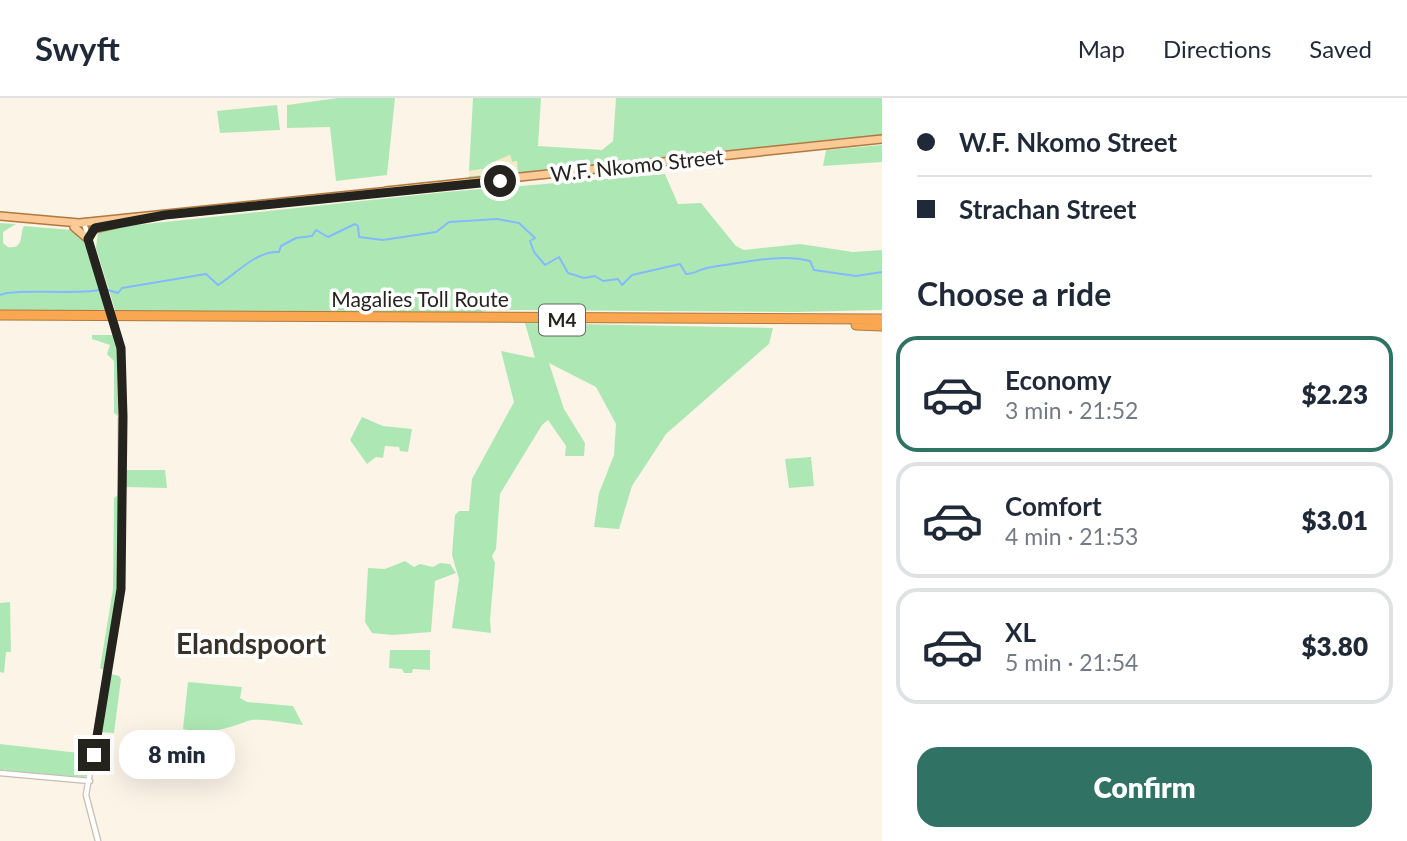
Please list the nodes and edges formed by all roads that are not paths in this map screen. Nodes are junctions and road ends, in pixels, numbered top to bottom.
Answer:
1 (882, 140) edge
2 (165, 215) junction
3 (0, 218) edge
4 (115, 224) junction
5 (84, 225) junction
6 (74, 227) junction
7 (88, 239) junction
8 (0, 316) edge
9 (882, 321) edge
10 (0, 773) edge
11 (89, 780) junction
12 (99, 841) edge

1 - 2 main road, W.F. Nkomo Street
2 - 4 main road, W.F. Nkomo Street
2 - 5 main road, W.F. Nkomo Street
3 - 5 main road, W.F. Nkomo Street
3 - 6 main road, W.F. Nkomo Street
4 - 5 main road, W.F. Nkomo Street
4 - 7 main road
5 - 6 main road, W.F. Nkomo Street
5 - 7 street
6 - 7 main road
7 - 11 street, bridge
8 - 9 highway, Magalies Toll Route / M4
10 - 11 street
11 - 12 street

